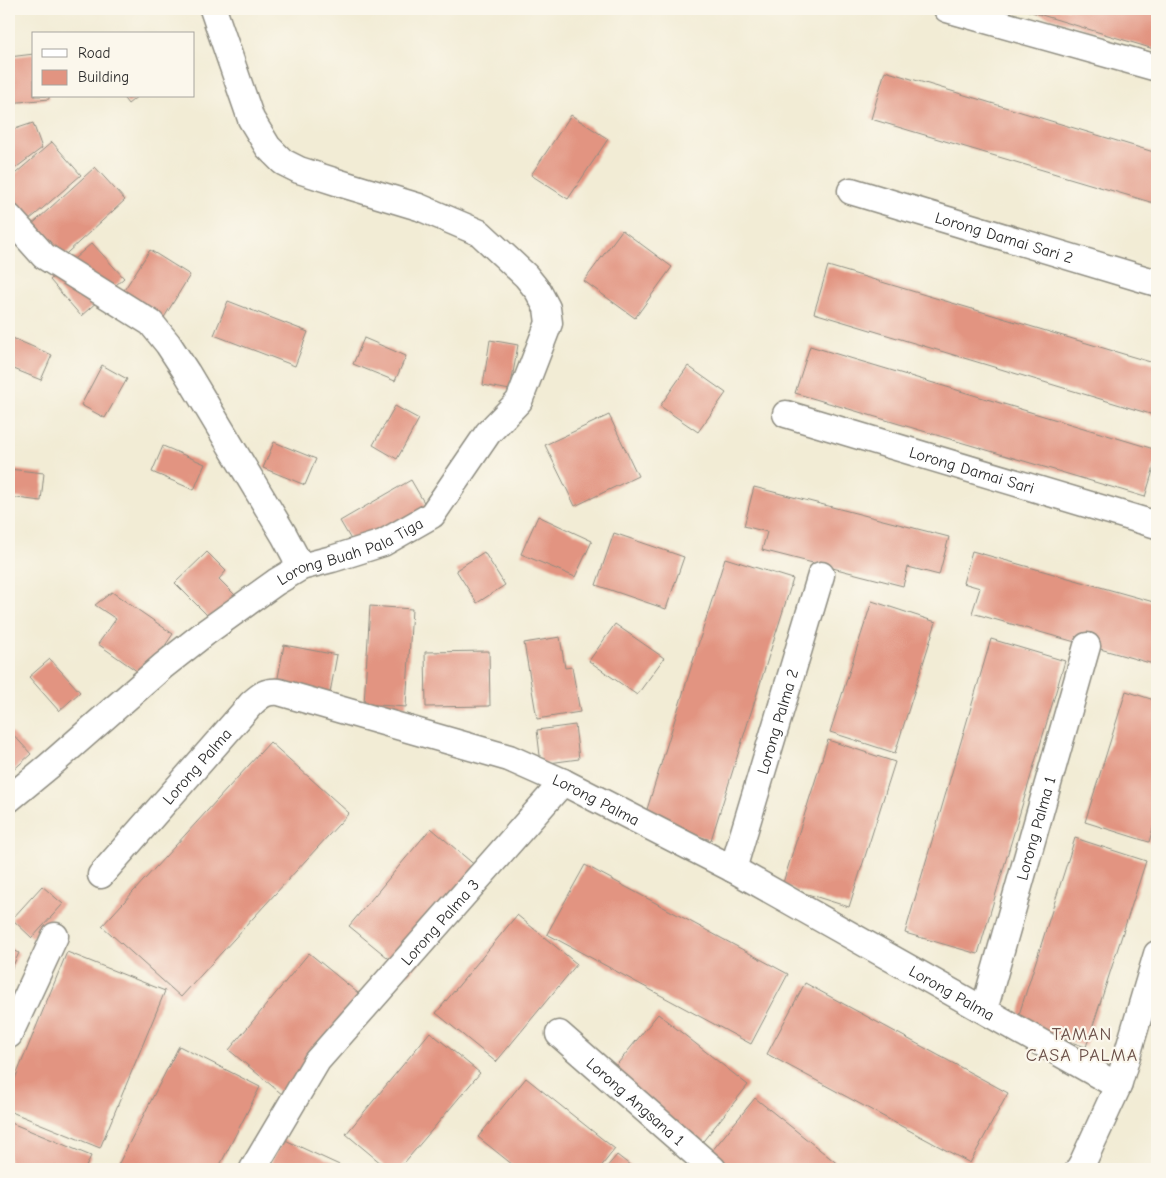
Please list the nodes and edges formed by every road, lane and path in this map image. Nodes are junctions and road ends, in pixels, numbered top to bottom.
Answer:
1 (213, 9) edge
2 (947, 9) edge
3 (1157, 68) edge
4 (851, 191) dead end
5 (9, 217) edge
6 (1157, 283) edge
7 (786, 414) dead end
8 (1157, 525) edge
9 (302, 567) junction
10 (821, 575) dead end
11 (1087, 646) dead end
12 (564, 782) junction
13 (9, 799) edge
14 (733, 869) junction
15 (101, 875) dead end
16 (55, 936) dead end
17 (1157, 954) edge
18 (984, 1010) junction
19 (559, 1034) dead end
20 (9, 1035) edge
21 (1118, 1086) junction
22 (254, 1169) edge
23 (713, 1169) edge
24 (1079, 1169) edge

1 - 9 street, Lorong Buah Pala Tiga
2 - 3 street
4 - 6 street, Lorong Damai Sari 2
5 - 9 street
7 - 8 street, Lorong Damai Sari
9 - 13 street, Lorong Buah Pala Tiga
10 - 14 street, Lorong Palma 2
11 - 18 street, Lorong Palma 1
12 - 14 street, Lorong Palma
12 - 15 street, Lorong Palma
12 - 22 street, Lorong Palma 3
14 - 18 street, Lorong Palma
16 - 20 street
17 - 21 street
18 - 21 street, Lorong Palma
19 - 23 street, Lorong Angsana 1
21 - 24 street

